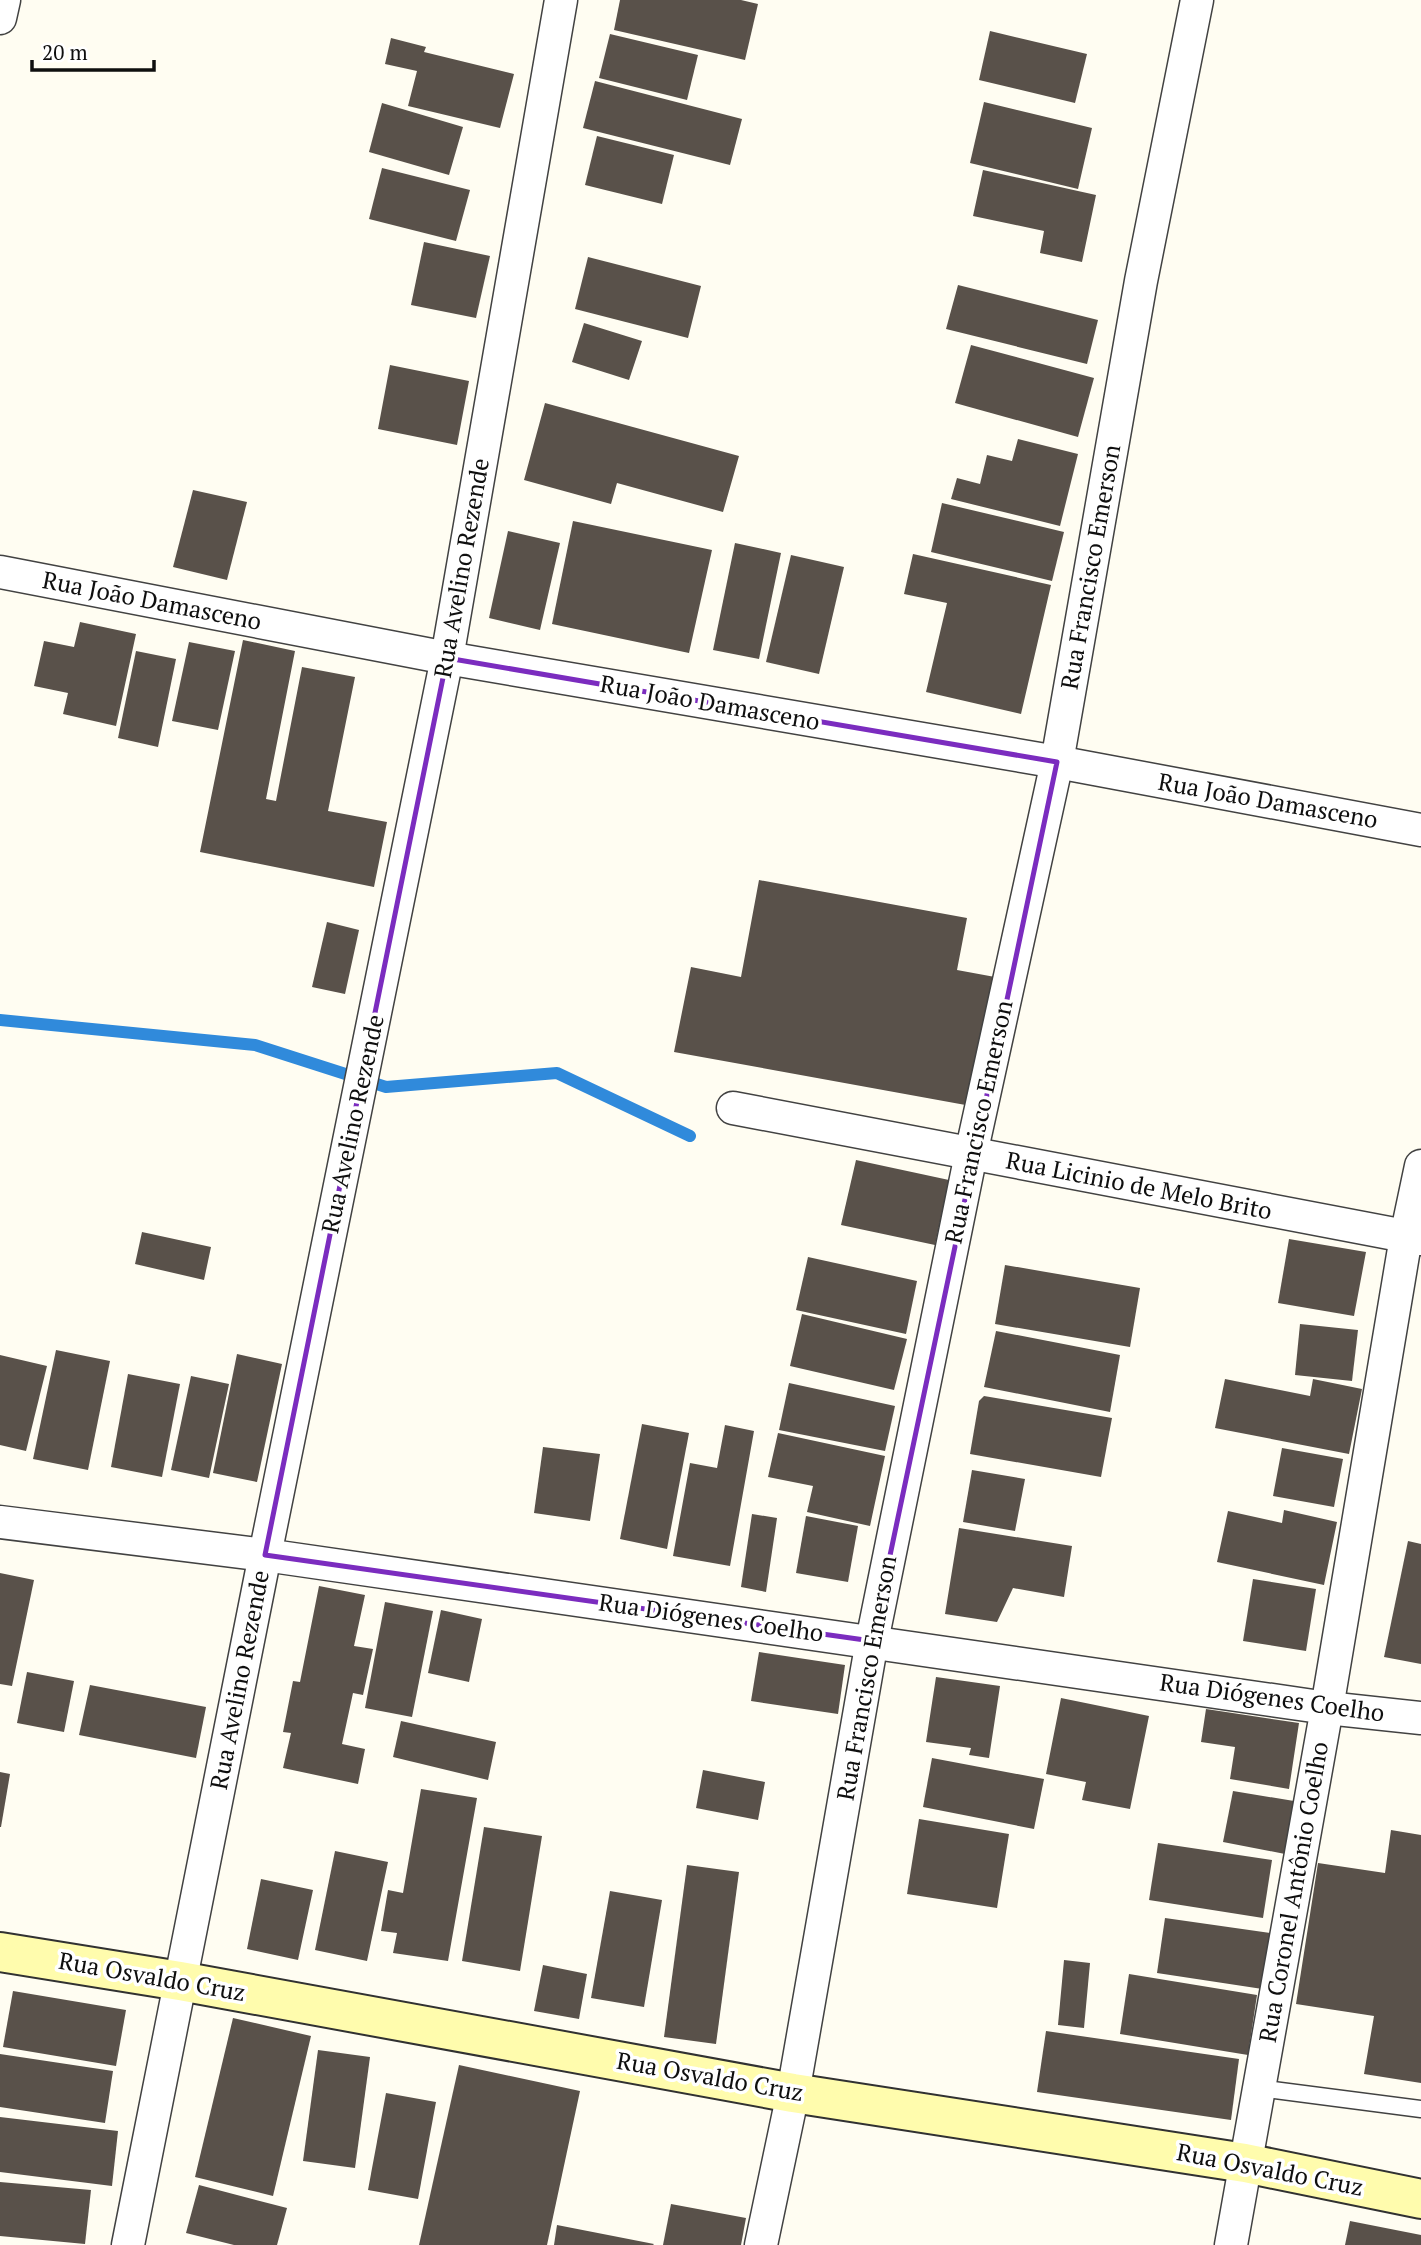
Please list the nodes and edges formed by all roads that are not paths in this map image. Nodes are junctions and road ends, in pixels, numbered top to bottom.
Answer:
1 (4, 0) edge
2 (561, 0) edge
3 (1197, 0) edge
4 (0, 18) edge
5 (0, 572) edge
6 (447, 658) junction
7 (1057, 762) junction
8 (1421, 830) edge
9 (733, 1108) dead end
10 (971, 1154) junction
11 (1421, 1166) edge
12 (1414, 1238) edge
13 (0, 1522) edge
14 (265, 1555) junction
15 (872, 1641) junction
16 (1327, 1708) junction
17 (1421, 1718) edge
18 (0, 1952) edge
19 (180, 1981) junction
20 (1258, 2088) junction
21 (793, 2093) junction
22 (1421, 2109) edge
23 (1245, 2163) junction
24 (1421, 2200) edge
25 (128, 2245) edge
26 (761, 2245) edge
27 (1231, 2245) edge

1 - 4 street
2 - 6 street, Rua Avelino Rezende
3 - 7 street, Rua Francisco Emerson
5 - 6 street, Rua João Damasceno
6 - 7 street, Rua João Damasceno
6 - 14 street, Rua Avelino Rezende
7 - 8 street, Rua João Damasceno
7 - 10 street, Rua Francisco Emerson
9 - 10 street, Rua Licinio de Melo Brito
10 - 12 street, Rua Licinio de Melo Brito
10 - 15 street, Rua Francisco Emerson
11 - 12 street, Rua Coronel Antônio Coelho
12 - 16 street, Rua Coronel Antônio Coelho
13 - 14 street, Rua Diógenes Coelho
14 - 15 street, Rua Diógenes Coelho
14 - 19 street, Rua Avelino Rezende
15 - 16 street, Rua Diógenes Coelho
15 - 21 street, Rua Francisco Emerson
16 - 17 street, Rua Diógenes Coelho
16 - 20 street, Rua Coronel Antônio Coelho
18 - 19 main road, Rua Osvaldo Cruz
19 - 21 main road, Rua Osvaldo Cruz
19 - 25 street, Rua Avelino Rezende
20 - 22 lane
20 - 23 street, Rua Coronel Antônio Coelho
21 - 23 main road, Rua Osvaldo Cruz
21 - 26 street, Rua Francisco Emerson
23 - 24 main road, Rua Osvaldo Cruz
23 - 27 street, Rua Coronel Antônio Coelho

